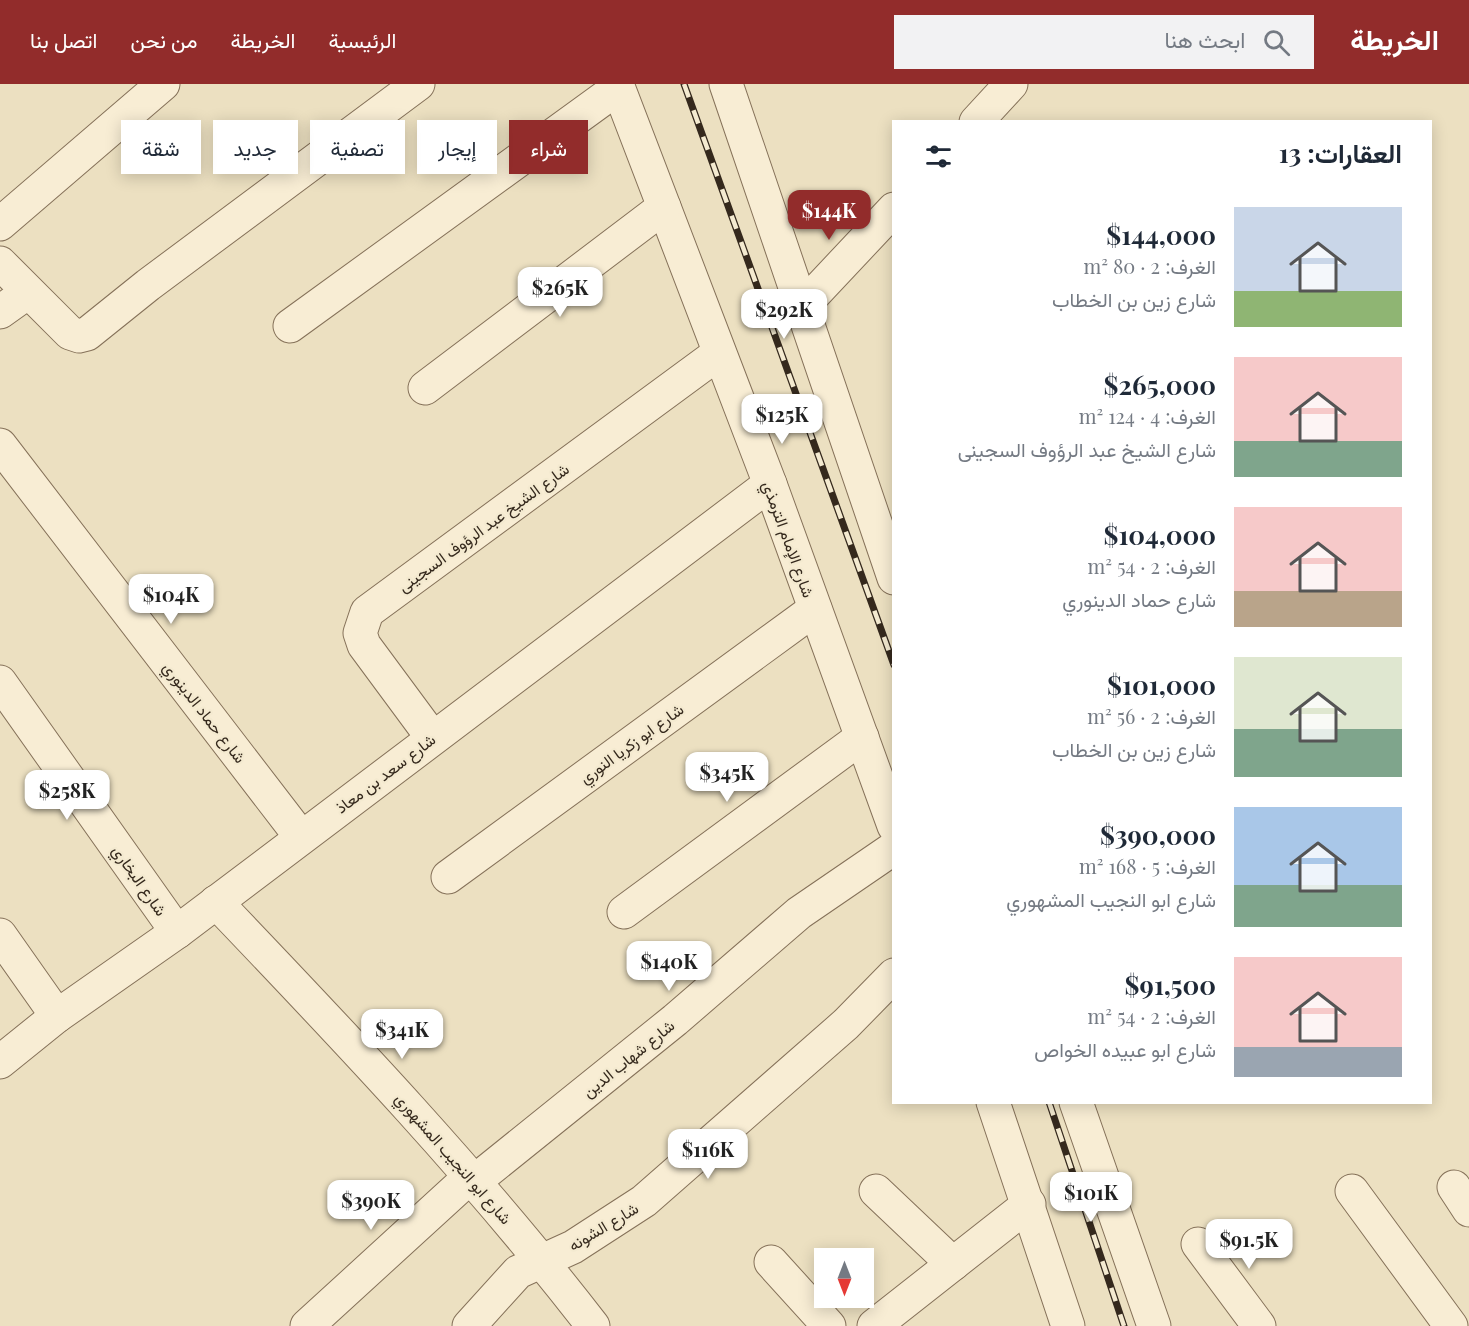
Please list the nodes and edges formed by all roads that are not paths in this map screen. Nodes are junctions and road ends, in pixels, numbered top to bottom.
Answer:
1 (163, 84) edge
2 (418, 84) edge
3 (726, 84) edge
4 (1011, 84) edge
5 (618, 86) edge
6 (978, 120) edge
7 (664, 207) junction
8 (892, 211) edge
9 (0, 224) edge
10 (0, 263) edge
11 (28, 292) junction
12 (800, 309) junction
13 (0, 312) edge
14 (290, 326) dead end
15 (719, 353) junction
16 (425, 388) dead end
17 (0, 445) edge
18 (770, 484) junction
19 (892, 572) edge
20 (815, 609) junction
21 (0, 682) edge
22 (432, 737) junction
23 (862, 737) junction
24 (892, 820) edge
25 (301, 837) junction
26 (892, 849) edge
27 (448, 877) dead end
28 (216, 902) junction
29 (624, 912) dead end
30 (177, 932) junction
31 (0, 935) edge
32 (892, 977) edge
33 (57, 1016) junction
34 (0, 1062) edge
35 (994, 1104) edge
36 (1077, 1104) edge
37 (473, 1179) junction
38 (876, 1191) dead end
39 (1352, 1191) dead end
40 (1029, 1204) junction
41 (1198, 1244) dead end
42 (542, 1259) junction
43 (771, 1262) dead end
44 (953, 1264) junction
45 (307, 1326) edge
46 (469, 1326) edge
47 (594, 1326) edge
48 (829, 1326) edge
49 (874, 1326) edge
50 (1068, 1326) edge
51 (1154, 1326) edge
52 (1259, 1326) edge
53 (1451, 1326) edge

1 - 9 street
2 - 11 street
3 - 12 street
4 - 6 street
5 - 7 street, شارع الإمام الترمذي
5 - 14 street
7 - 15 street, شارع الإمام الترمذي
7 - 16 street
8 - 12 street
10 - 11 street
11 - 13 street
12 - 19 street
15 - 18 street, شارع الإمام الترمذي
15 - 22 street, شارع الشيخ عبد الرؤوف السجينى
17 - 25 street, شارع حماد الدينوري
18 - 20 street, شارع الإمام الترمذي
18 - 22 street, شارع سعد بن معاذ
20 - 23 street, شارع الإمام الترمذي
20 - 27 street, شارع ابو زكريا النوري
21 - 30 street, شارع البخاري
22 - 25 street, شارع سعد بن معاذ
23 - 24 street, شارع الإمام الترمذي
23 - 29 street
25 - 28 street, شارع سعد بن معاذ
26 - 37 street, شارع شهاب الدين
28 - 30 street, شارع سعد بن معاذ
28 - 37 street, شارع ابو النجيب المشهوري
30 - 33 street, شارع سعد بن معاذ
31 - 33 street
32 - 42 street, شارع الشونه
33 - 34 street, شارع سعد بن معاذ
35 - 40 street
36 - 51 street
37 - 42 street, شارع ابو النجيب المشهوري
37 - 45 street, شارع شهاب الدين
38 - 44 street
39 - 53 street
40 - 44 street
40 - 50 street
41 - 52 street
42 - 46 street, شارع الشونه
42 - 47 street, شارع ابو النجيب المشهوري
43 - 48 street
44 - 49 street

